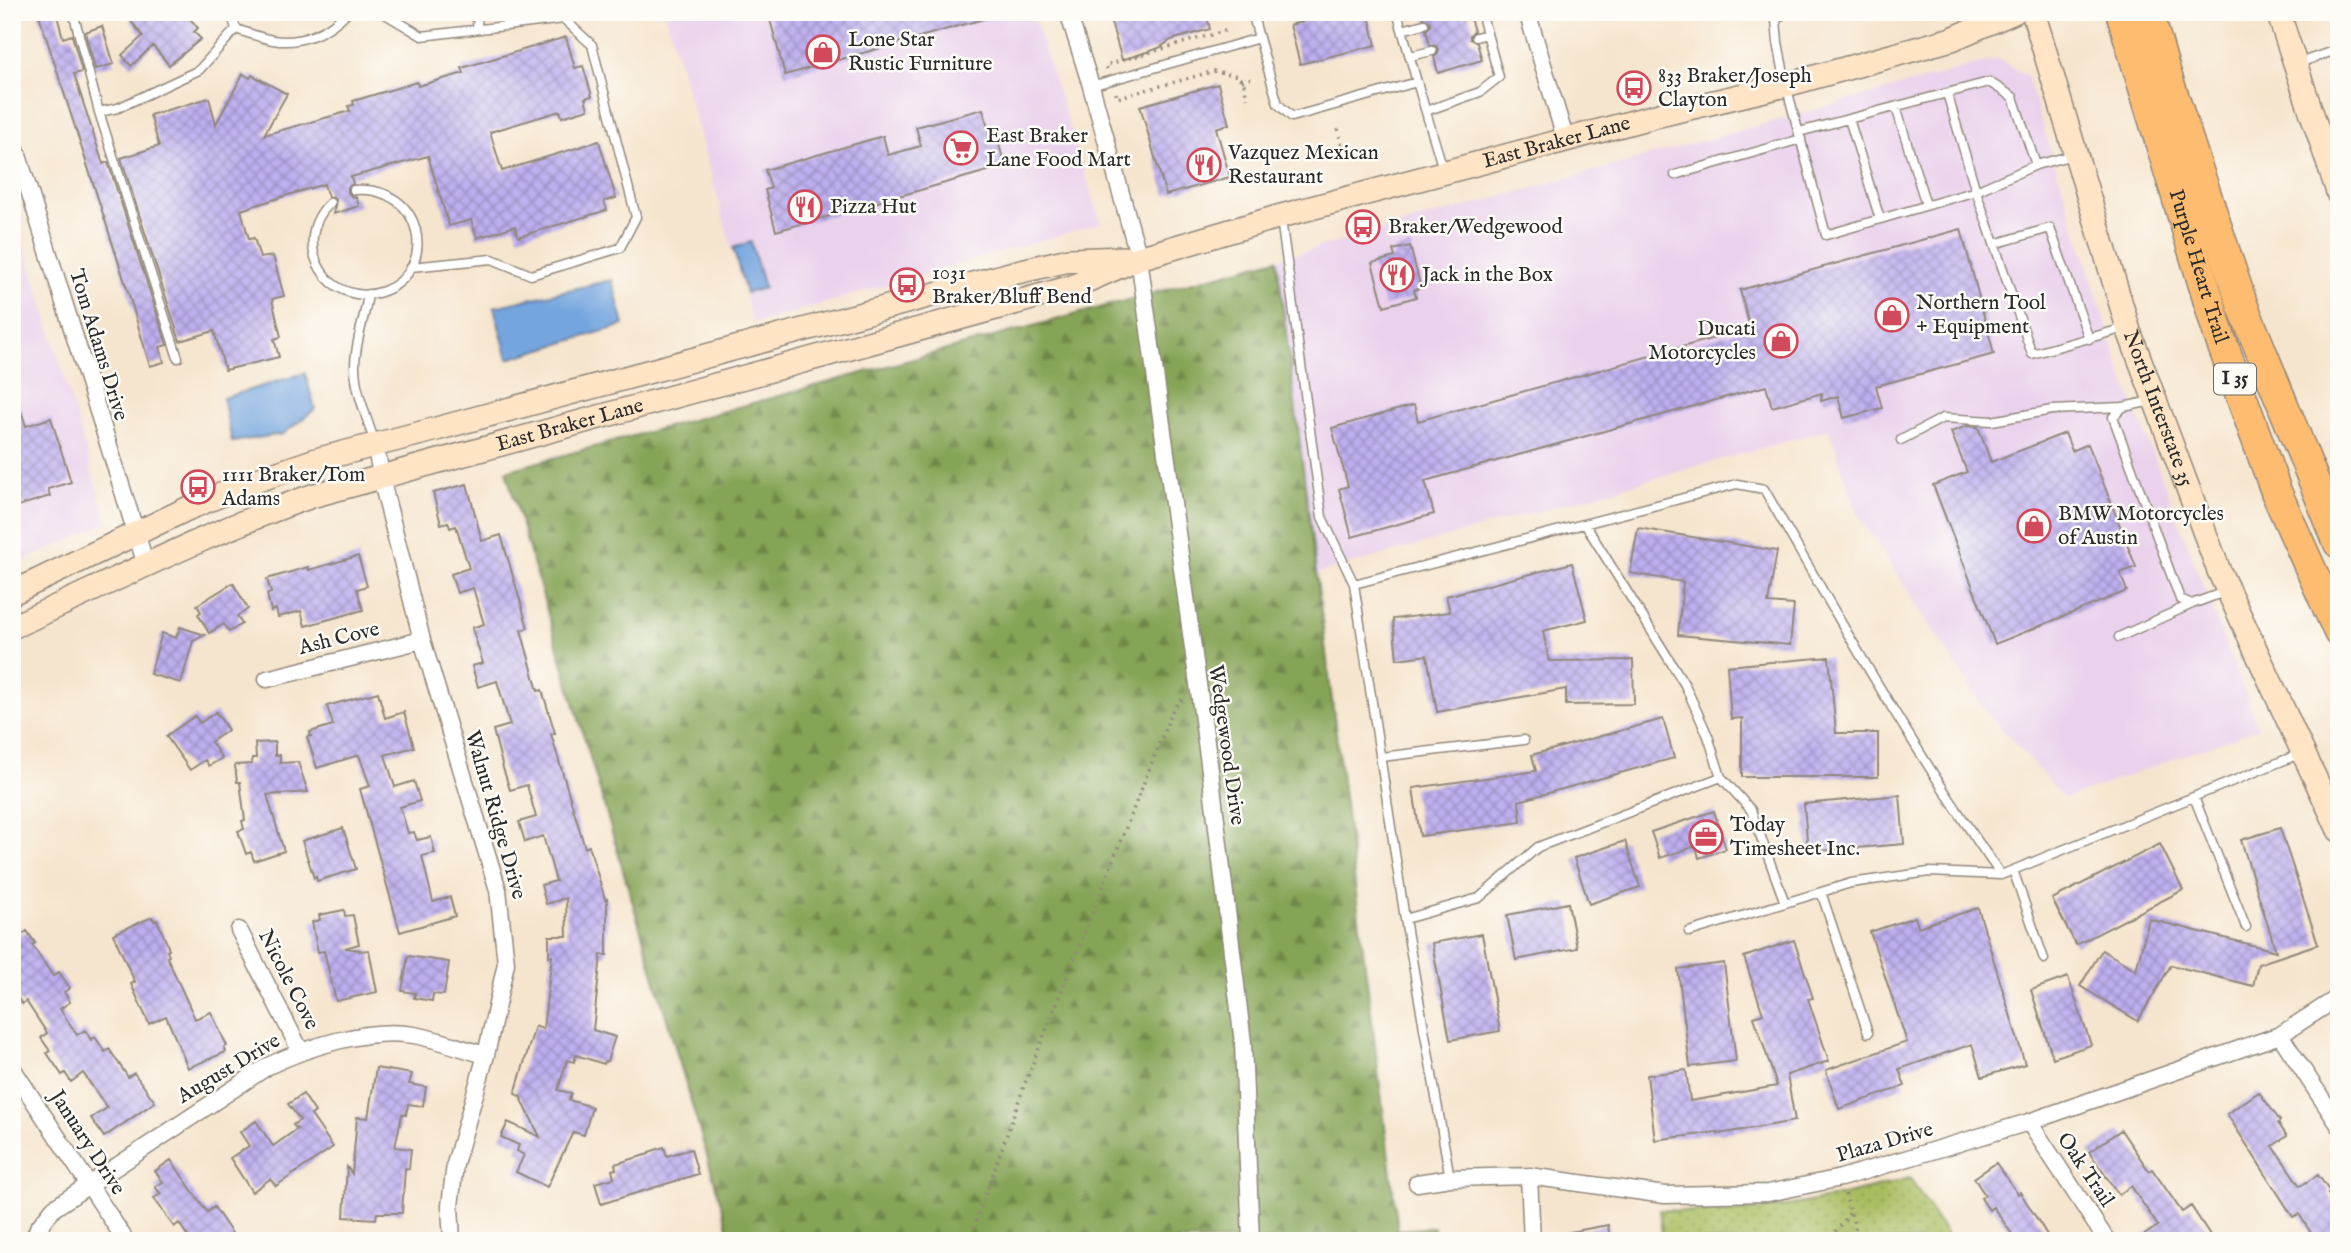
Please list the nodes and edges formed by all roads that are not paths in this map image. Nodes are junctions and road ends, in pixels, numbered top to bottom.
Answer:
1 (73, 12) edge
2 (231, 12) edge
3 (347, 12) edge
4 (382, 12) edge
5 (478, 12) edge
6 (1068, 12) edge
7 (1252, 12) edge
8 (1397, 12) edge
9 (1481, 12) edge
10 (1527, 12) edge
11 (1786, 12) edge
12 (2014, 12) edge
13 (2034, 12) edge
14 (2121, 12) edge
15 (2148, 12) edge
16 (2278, 12) edge
17 (1424, 24) dead end
18 (477, 28) junction
19 (236, 29) junction
20 (1402, 30) junction
21 (1487, 34) junction
22 (1476, 37) dead end
23 (1259, 38) junction
24 (2339, 49) edge
25 (1432, 51) dead end
26 (1410, 56) junction
27 (2295, 64) junction
28 (1417, 82) junction
29 (1786, 85) junction
30 (1091, 86) junction
31 (1947, 93) junction
32 (1896, 107) junction
33 (1426, 111) junction
34 (99, 112) junction
35 (1849, 119) junction
36 (1800, 135) junction
37 (12, 136) edge
38 (1566, 141) junction
39 (2076, 155) junction
40 (2036, 165) junction
41 (1443, 172) junction
42 (1675, 175) dead end
43 (354, 190) dead end
44 (1976, 191) junction
45 (2339, 195) edge
46 (330, 203) dead end
47 (1926, 205) junction
48 (1281, 216) junction
49 (1880, 219) junction
50 (1994, 244) junction
51 (1139, 258) junction
52 (411, 267) junction
53 (368, 294) junction
54 (2127, 327) junction
55 (2089, 339) junction
56 (178, 358) dead end
57 (2154, 400) junction
58 (2123, 407) junction
59 (1901, 440) dead end
60 (375, 444) junction
61 (381, 476) junction
62 (1585, 524) junction
63 (135, 534) junction
64 (2339, 543) edge
65 (146, 565) junction
66 (1354, 584) junction
67 (2228, 590) junction
68 (12, 593) edge
69 (2192, 604) junction
70 (12, 627) edge
71 (2339, 632) edge
72 (2119, 637) dead end
73 (422, 640) junction
74 (267, 679) dead end
75 (1524, 740) dead end
76 (2302, 753) junction
77 (1381, 757) junction
78 (1721, 777) junction
79 (2194, 797) junction
80 (2339, 830) edge
81 (2013, 870) junction
82 (2001, 875) junction
83 (1821, 892) junction
84 (1785, 903) junction
85 (1405, 919) junction
86 (2246, 927) dead end
87 (239, 930) dead end
88 (1689, 932) dead end
89 (2044, 959) dead end
90 (2339, 997) edge
91 (1868, 1033) dead end
92 (2280, 1035) junction
93 (300, 1050) junction
94 (486, 1055) junction
95 (12, 1068) edge
96 (2029, 1122) junction
97 (2339, 1125) edge
98 (1529, 1176) junction
99 (1450, 1178) junction
100 (1417, 1183) dead end
101 (88, 1184) junction
102 (33, 1241) edge
103 (126, 1241) edge
104 (452, 1241) edge
105 (1251, 1241) edge
106 (1532, 1241) edge
107 (2107, 1241) edge

1 - 34 lane
2 - 19 lane
3 - 19 lane
4 - 18 lane
5 - 18 lane
6 - 30 street, Wedgewood Drive
7 - 23 lane
8 - 20 lane
9 - 21 lane
10 - 38 street
11 - 29 lane
12 - 29 main road, East Braker Lane
13 - 39 main road, North Interstate 35
14 - 71 highway, Purple Heart Trail / I 35
15 - 64 highway, Purple Heart Trail / I 35
16 - 27 main road
17 - 20 lane
18 - 52 lane
19 - 34 lane
20 - 26 lane
21 - 22 lane
21 - 33 lane
23 - 28 lane
23 - 30 lane
24 - 27 lane
25 - 26 lane
26 - 28 lane
27 - 45 main road
28 - 33 lane
29 - 36 lane
29 - 38 main road, East Braker Lane
30 - 51 street, Wedgewood Drive
31 - 32 lane
31 - 40 lane
31 - 44 lane
32 - 35 lane
32 - 47 lane
33 - 41 lane
34 - 56 lane
35 - 36 lane
35 - 49 lane
36 - 42 lane
36 - 49 lane
37 - 63 street, Tom Adams Drive
38 - 41 main road, East Braker Lane
39 - 40 lane
39 - 54 main road, North Interstate 35
40 - 44 lane
41 - 48 main road, East Braker Lane
43 - 52 lane
44 - 47 lane
44 - 50 lane
46 - 53 lane
47 - 49 lane
48 - 51 main road, East Braker Lane
48 - 66 lane
50 - 55 lane
50 - 55 lane
51 - 60 main road, East Braker Lane
51 - 61 main road, East Braker Lane
51 - 105 street, Wedgewood Drive
52 - 53 lane
53 - 60 lane
54 - 55 lane
54 - 57 main road, North Interstate 35
57 - 58 lane
57 - 67 main road, North Interstate 35
58 - 59 lane
58 - 69 lane
60 - 61 street, Walnut Ridge Drive
60 - 63 main road, East Braker Lane
61 - 65 main road, East Braker Lane
61 - 73 street, Walnut Ridge Drive
62 - 66 lane
62 - 78 lane
62 - 82 lane
63 - 65 street, Tom Adams Drive
63 - 68 main road, East Braker Lane
65 - 70 main road, East Braker Lane
66 - 77 lane
67 - 69 lane
67 - 76 main road, North Interstate 35
69 - 72 lane
73 - 74 street, Ash Cove
73 - 94 street, Walnut Ridge Drive
75 - 77 lane
76 - 79 lane
76 - 80 main road, North Interstate 35
77 - 85 lane
78 - 84 lane
78 - 85 lane
79 - 81 lane
79 - 86 lane
81 - 82 lane
81 - 89 lane
82 - 83 lane
83 - 84 lane
83 - 91 lane
84 - 88 lane
85 - 99 lane
87 - 93 street, Nicole Cove
90 - 92 street, Plaza Drive
92 - 96 street, Plaza Drive
92 - 97 street
93 - 94 street, August Drive
93 - 101 street, August Drive
94 - 104 street, Walnut Ridge Drive
95 - 101 street, January Drive
96 - 98 street, Plaza Drive
96 - 107 street, Oak Trail
98 - 99 street, Plaza Drive
98 - 106 street
99 - 100 street, Plaza Drive
101 - 102 street, August Drive
101 - 103 street, January Drive

